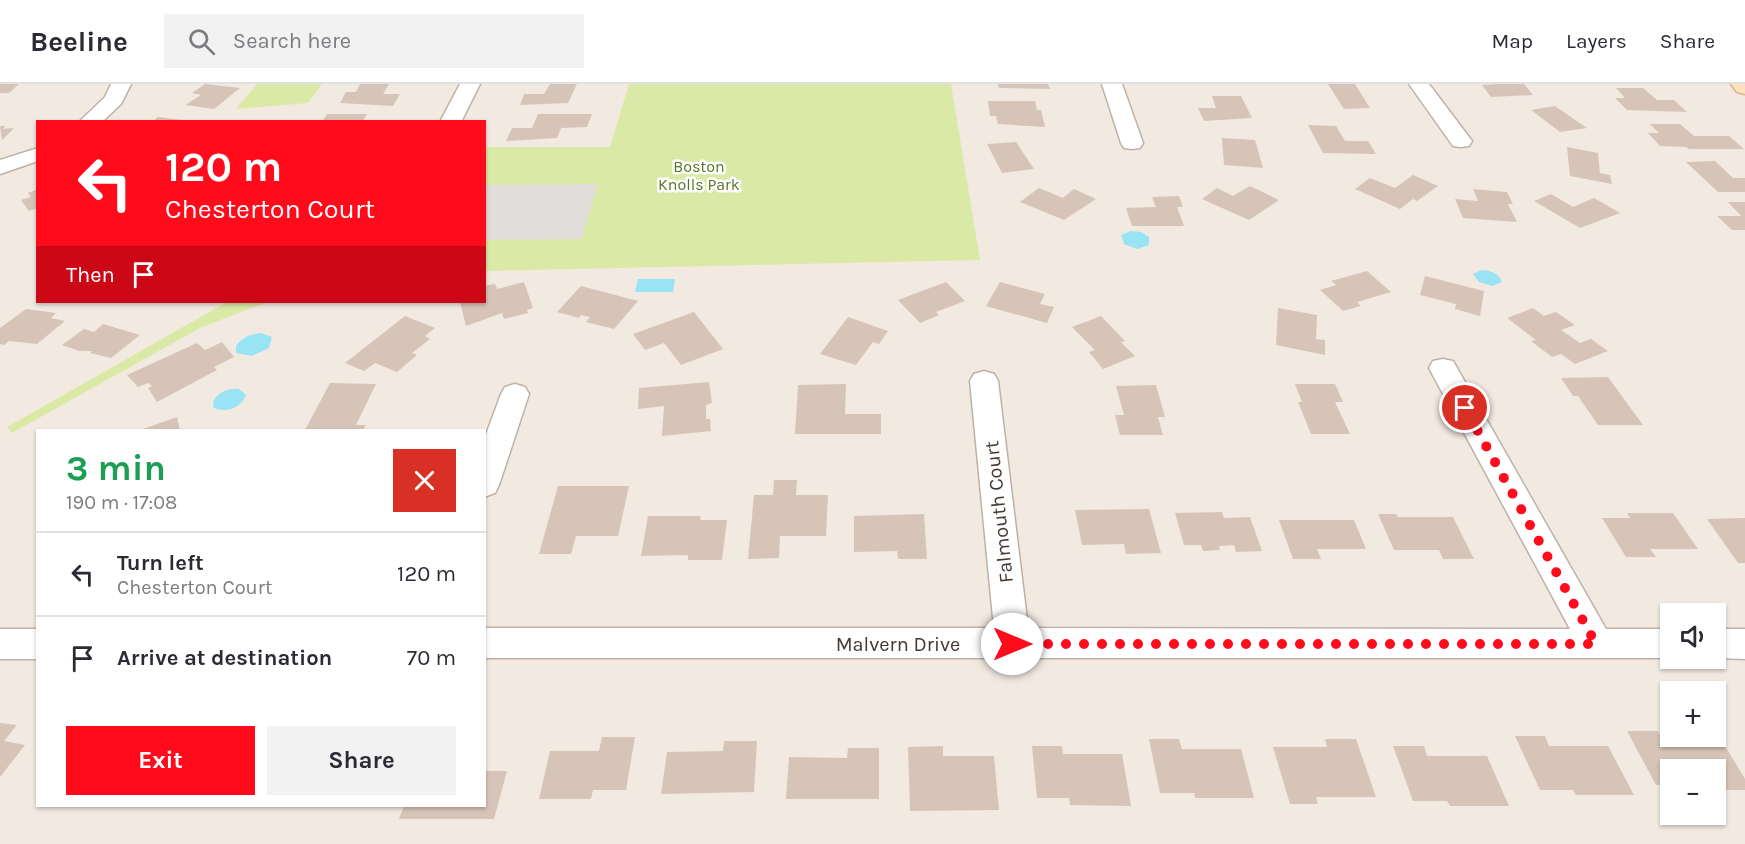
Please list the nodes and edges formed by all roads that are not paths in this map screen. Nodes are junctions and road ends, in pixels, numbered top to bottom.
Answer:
1 (121, 84) edge
2 (470, 84) edge
3 (1113, 84) edge
4 (1419, 84) edge
5 (91, 120) edge
6 (451, 120) edge
7 (1461, 141) dead end
8 (1132, 143) dead end
9 (36, 155) edge
10 (0, 167) edge
11 (1443, 368) dead end
12 (984, 381) dead end
13 (515, 394) dead end
14 (486, 479) edge
15 (486, 643) edge
16 (0, 644) edge
17 (36, 644) edge
18 (1012, 644) junction
19 (1596, 644) junction
20 (1660, 644) edge
21 (1726, 644) edge
22 (1745, 644) edge

1 - 5 street
2 - 6 street
3 - 8 street
4 - 7 street
9 - 10 street
11 - 19 street
12 - 18 street, Falmouth Court
13 - 14 street
15 - 18 street, Malvern Drive
16 - 17 street
18 - 19 street, Malvern Drive
19 - 20 street, Malvern Drive
21 - 22 street

